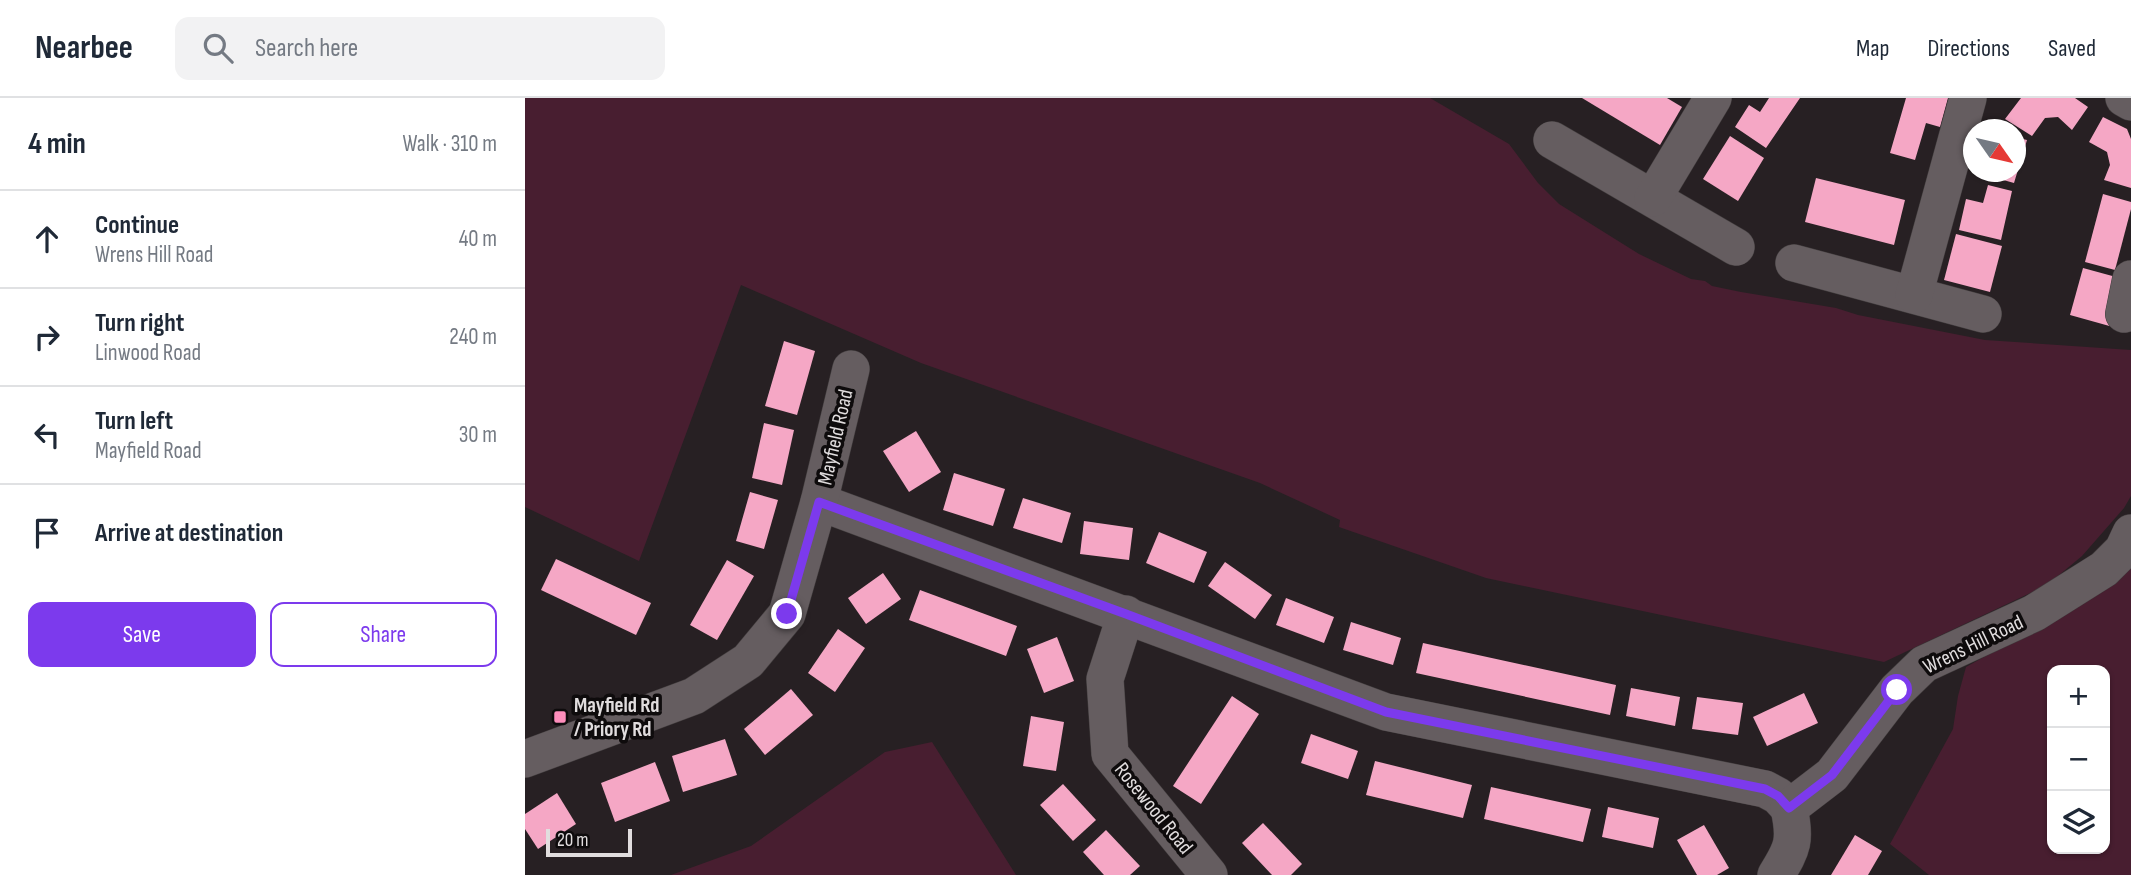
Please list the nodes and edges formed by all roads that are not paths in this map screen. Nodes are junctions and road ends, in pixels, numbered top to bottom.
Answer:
1 (1713, 98) edge
2 (1968, 98) edge
3 (2124, 98) edge
4 (2131, 102) edge
5 (1552, 140) dead end
6 (1653, 198) junction
7 (1736, 247) dead end
8 (1794, 263) dead end
9 (1914, 295) junction
10 (1983, 314) dead end
11 (851, 369) dead end
12 (819, 502) junction
13 (2131, 533) edge
14 (1126, 614) junction
15 (525, 759) edge
16 (1789, 808) junction
17 (1209, 875) edge
18 (1776, 875) edge

1 - 6 street
2 - 9 street
3 - 4 street
5 - 6 street
6 - 7 street
8 - 9 street
9 - 10 street
11 - 12 street, Mayfield Road
12 - 14 street
12 - 15 street, Mayfield Road
13 - 16 street, Wrens Hill Road
14 - 16 street
14 - 17 street, Rosewood Road
16 - 18 street

